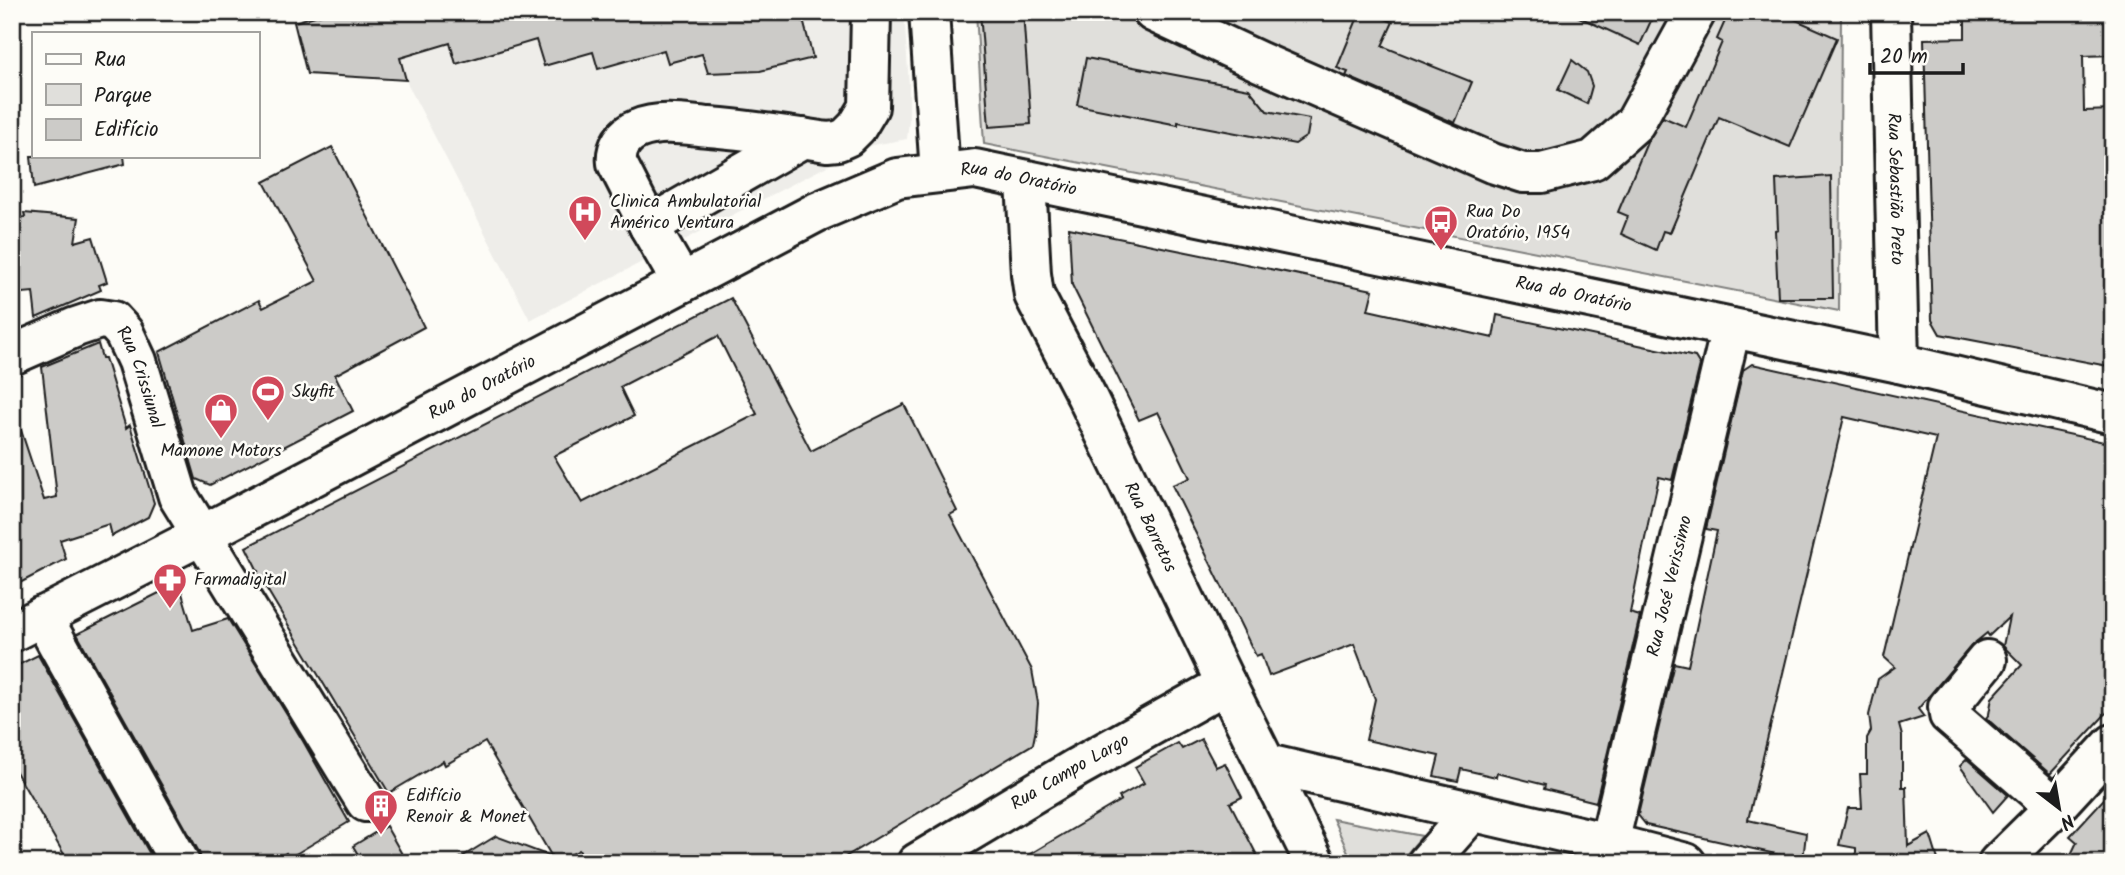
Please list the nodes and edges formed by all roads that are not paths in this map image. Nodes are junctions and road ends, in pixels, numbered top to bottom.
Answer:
1 (929, 12) edge
2 (1153, 12) edge
3 (1696, 12) edge
4 (1891, 12) edge
5 (871, 14) edge
6 (803, 138) junction
7 (940, 173) junction
8 (1026, 181) junction
9 (649, 226) junction
10 (682, 283) junction
11 (1731, 328) junction
12 (12, 355) edge
13 (1899, 363) junction
14 (2113, 414) edge
15 (202, 535) junction
16 (27, 624) edge
17 (1987, 660) dead end
18 (1226, 684) junction
19 (2113, 744) edge
20 (1267, 765) junction
21 (366, 802) dead end
22 (2055, 807) junction
23 (1472, 812) junction
24 (1609, 843) junction
25 (180, 863) edge
26 (917, 863) edge
27 (1315, 863) edge
28 (1427, 863) edge
29 (1686, 863) edge
30 (1998, 863) edge

1 - 7 street
2 - 3 street
4 - 13 street, Rua Sebastião Preto
5 - 6 street
6 - 9 street
6 - 9 street
7 - 8 street, Rua do Oratório
7 - 10 street, Rua do Oratório
8 - 11 street, Rua do Oratório
8 - 18 street, Rua Barretos
9 - 10 street
10 - 15 street, Rua do Oratório
11 - 13 street, Rua do Oratório
11 - 24 street, Rua José Verissimo
12 - 15 street, Rua Crissiunal
13 - 14 street, Rua do Oratório
15 - 16 street, Rua do Oratório
15 - 21 street
16 - 25 street
17 - 22 street
18 - 20 street, Rua Barretos
18 - 26 street, Rua Campo Largo
19 - 22 street
20 - 23 street
20 - 27 street, Rua Barretos
22 - 30 street
23 - 24 street
23 - 28 street
24 - 29 street

